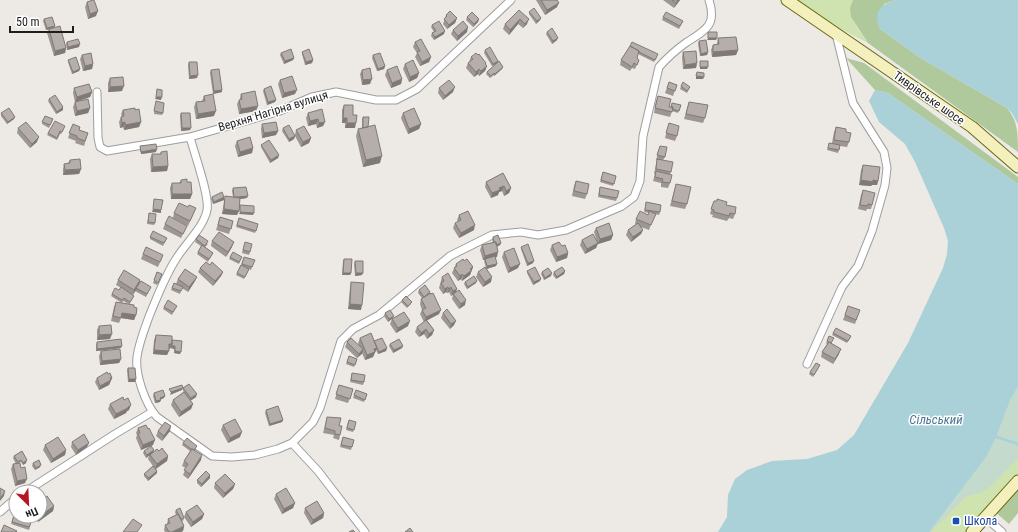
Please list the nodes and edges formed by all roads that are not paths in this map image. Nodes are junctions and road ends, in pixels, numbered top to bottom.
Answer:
1 (511, 0) edge
2 (708, 0) edge
3 (787, 0) edge
4 (836, 34) junction
5 (97, 92) dead end
6 (190, 137) junction
7 (1018, 167) edge
8 (807, 364) dead end
9 (152, 412) junction
10 (292, 442) junction
11 (1018, 481) edge
12 (37, 484) edge
13 (8, 505) edge
14 (0, 512) edge
15 (986, 518) junction
16 (366, 532) edge
17 (972, 532) edge
18 (1002, 532) edge

1 - 6 street, Верхня Нагірна вулиця
2 - 10 street
3 - 4 main road
4 - 7 main road, Тиврівське шосе
4 - 8 street
5 - 6 street, Верхня Нагірна вулиця
6 - 9 street
9 - 10 street
9 - 12 street
10 - 16 street
11 - 15 main road
13 - 14 street
15 - 17 main road
15 - 18 street

